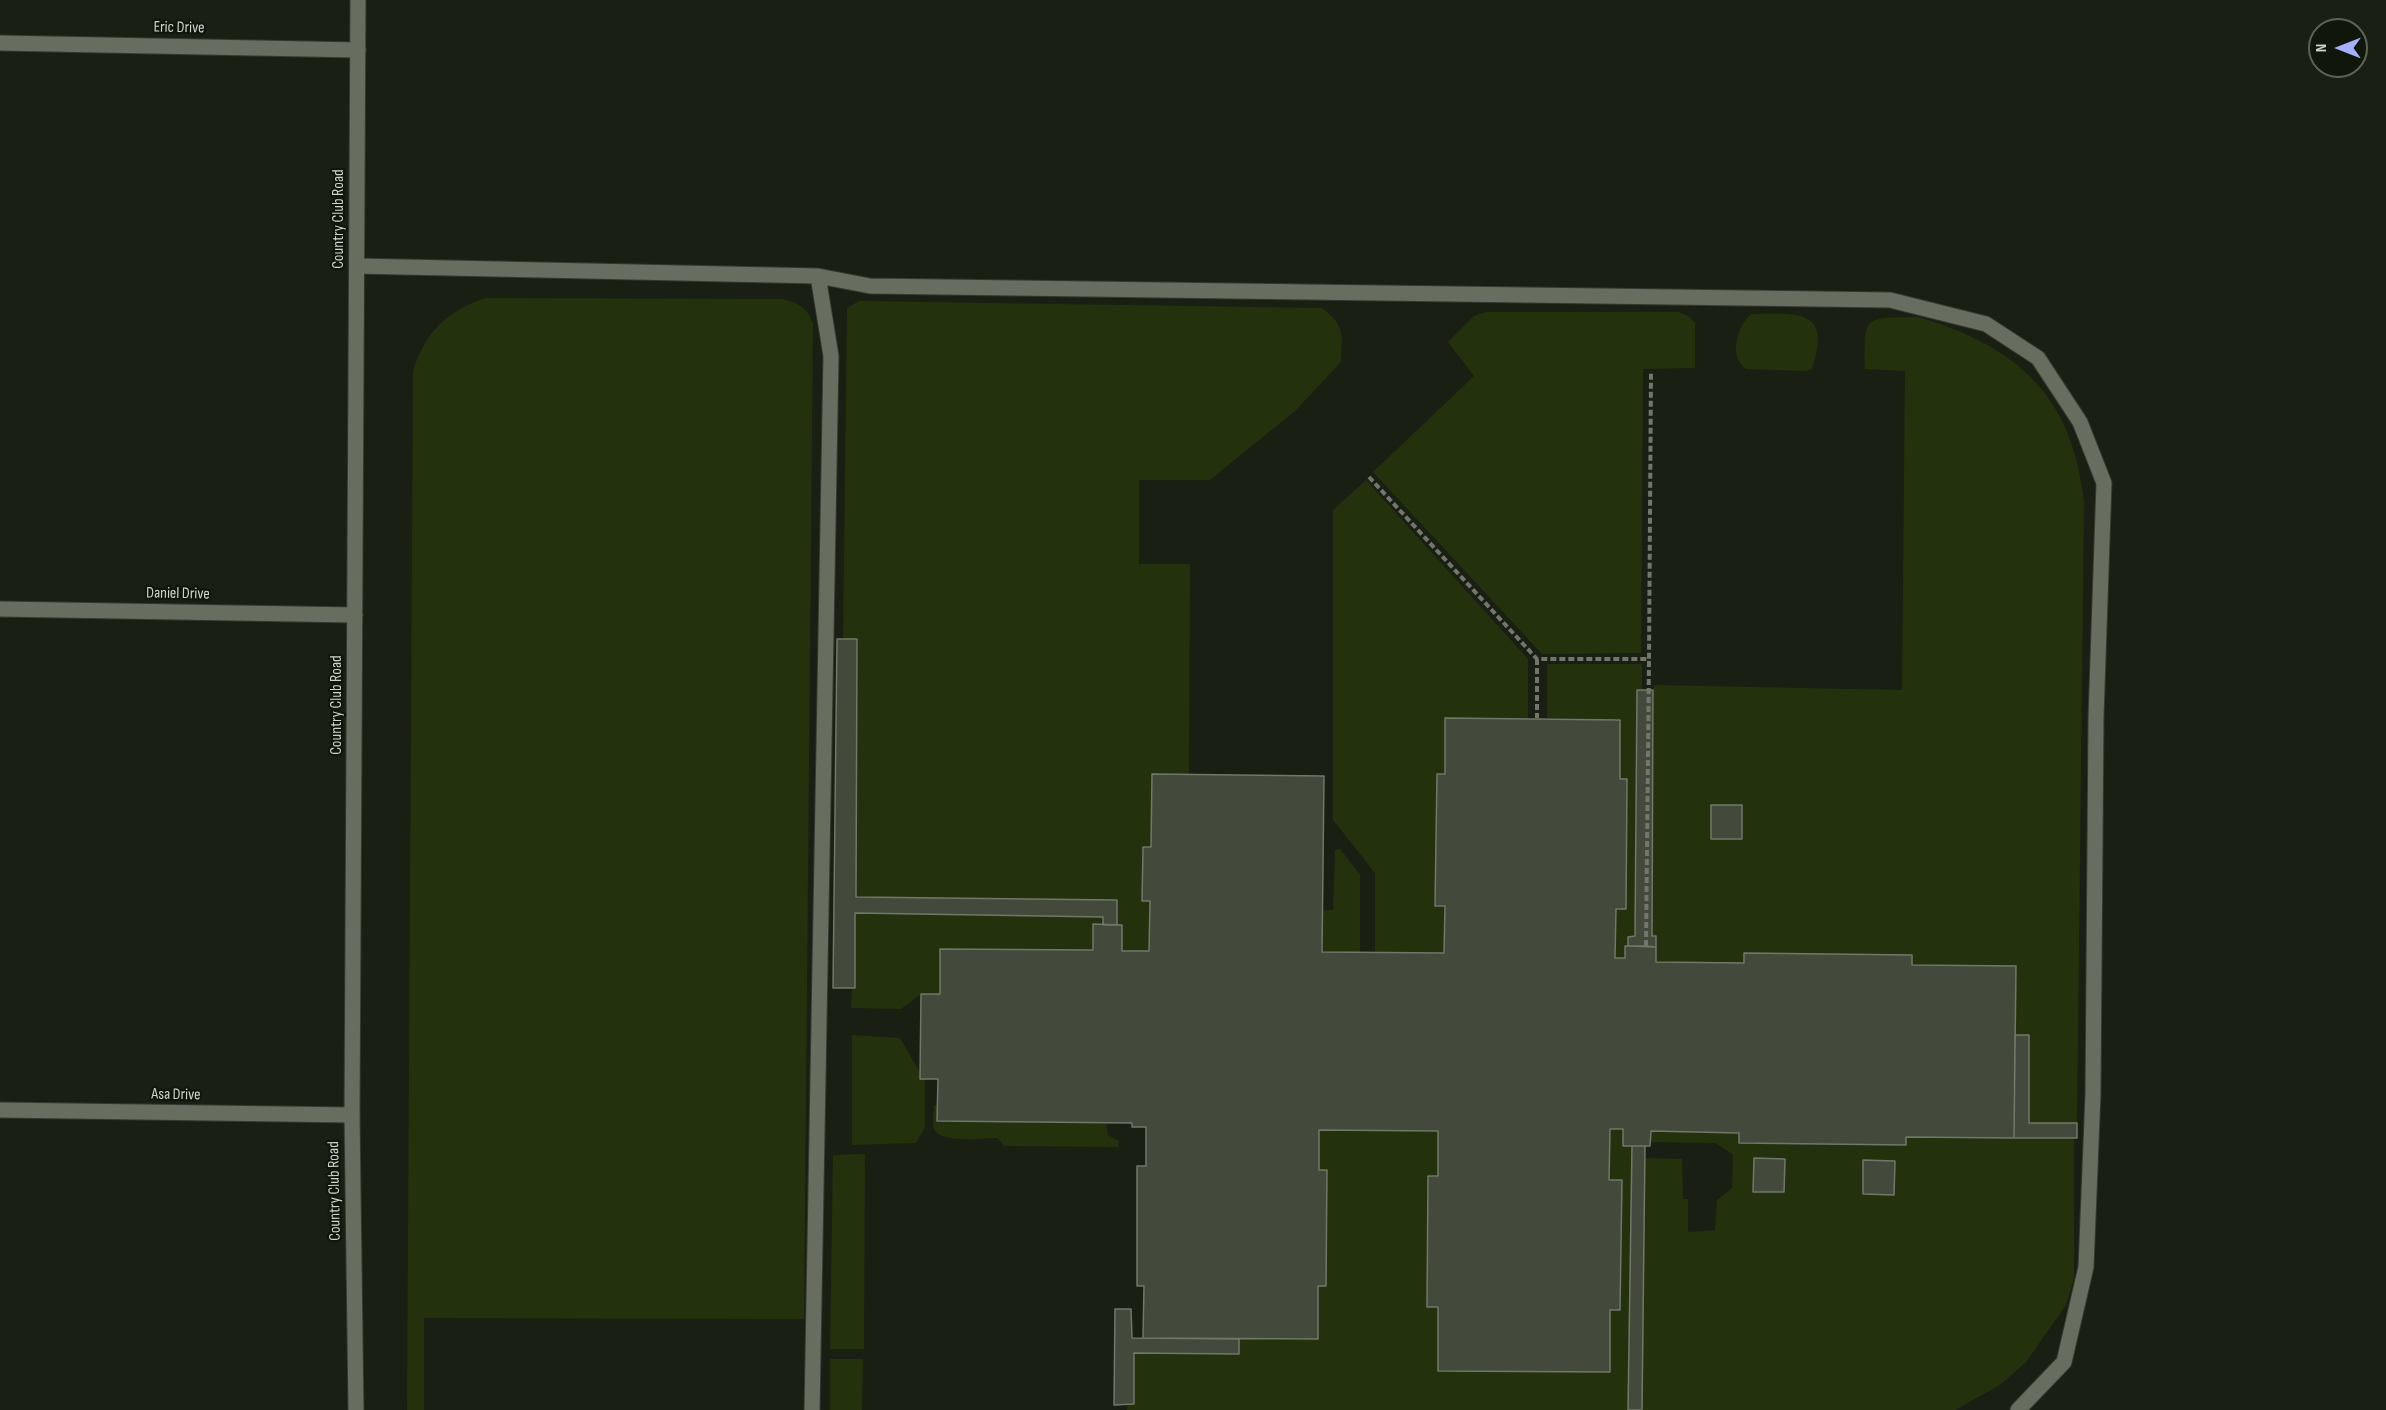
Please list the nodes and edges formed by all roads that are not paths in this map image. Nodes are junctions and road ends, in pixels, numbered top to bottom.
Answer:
1 (358, 0) edge
2 (0, 43) edge
3 (358, 50) junction
4 (357, 266) junction
5 (818, 276) junction
6 (0, 609) edge
7 (355, 615) junction
8 (0, 1110) edge
9 (352, 1115) junction
10 (356, 1410) edge
11 (812, 1410) edge
12 (2018, 1410) edge

1 - 3 street, Country Club Road
2 - 3 street, Eric Drive
3 - 4 street, Country Club Road
4 - 5 street
4 - 7 street, Country Club Road
5 - 11 street
5 - 12 street
6 - 7 street, Daniel Drive
7 - 9 street, Country Club Road
8 - 9 street, Asa Drive
9 - 10 street, Country Club Road

